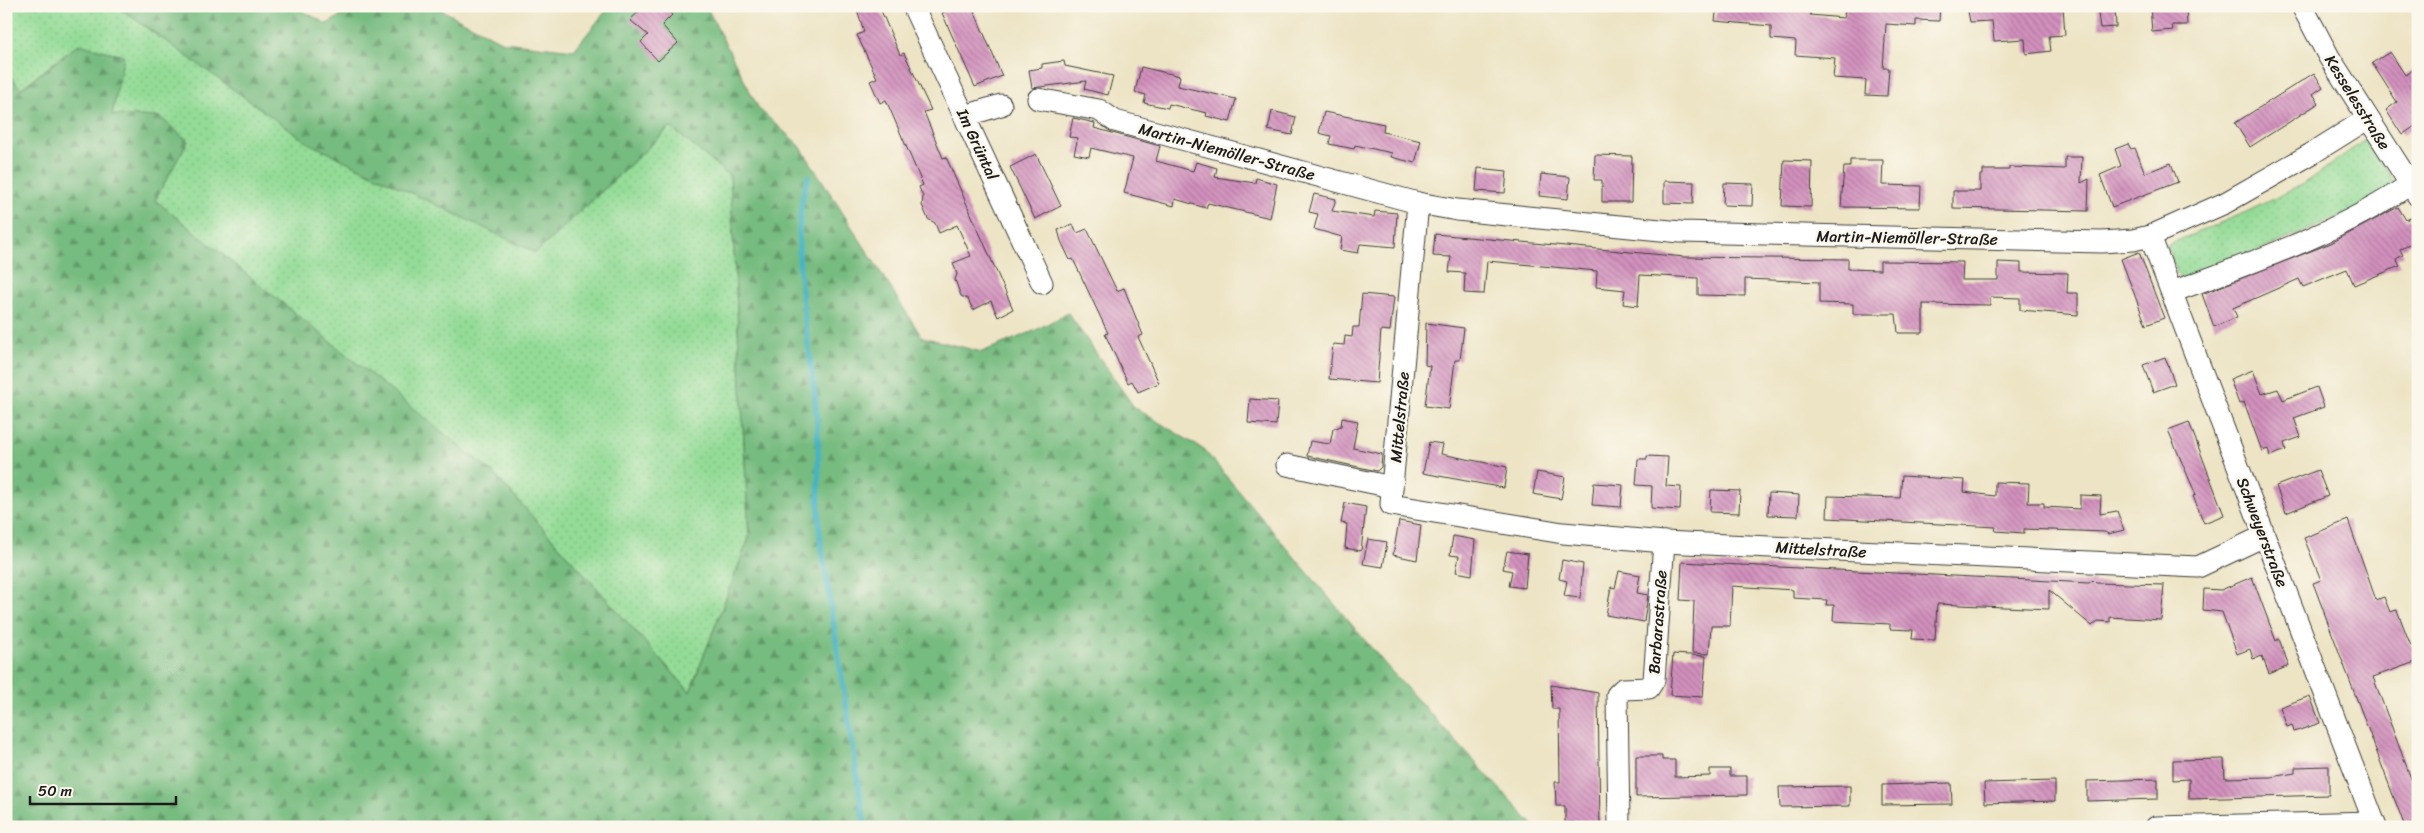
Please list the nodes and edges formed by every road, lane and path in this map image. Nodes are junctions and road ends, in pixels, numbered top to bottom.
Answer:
1 (913, 6) edge
2 (2302, 6) edge
3 (1038, 99) dead end
4 (1001, 105) dead end
5 (965, 116) junction
6 (2367, 119) junction
7 (2414, 190) edge
8 (1418, 203) junction
9 (2150, 236) junction
10 (1042, 283) dead end
11 (2172, 292) junction
12 (1287, 466) dead end
13 (1392, 487) junction
14 (2264, 536) junction
15 (1664, 542) junction
16 (2375, 824) edge
17 (1620, 825) edge
18 (2156, 827) edge

1 - 5 street, Im Grüntal
2 - 6 street, Kesselesstraße
3 - 8 street, Martin-Niemöller-Straße
4 - 5 street
5 - 10 street, Im Grüntal
6 - 7 street, Kesselesstraße
6 - 9 street, Martin-Niemöller-Straße
7 - 11 street
8 - 9 street, Martin-Niemöller-Straße
8 - 13 street, Mittelstraße
9 - 11 street, Schweyerstraße
11 - 14 street, Schweyerstraße
12 - 13 street, Mittelstraße
13 - 15 street, Mittelstraße
14 - 15 street, Mittelstraße
14 - 16 street, Schweyerstraße
15 - 17 street, Barbarastraße
16 - 18 street

